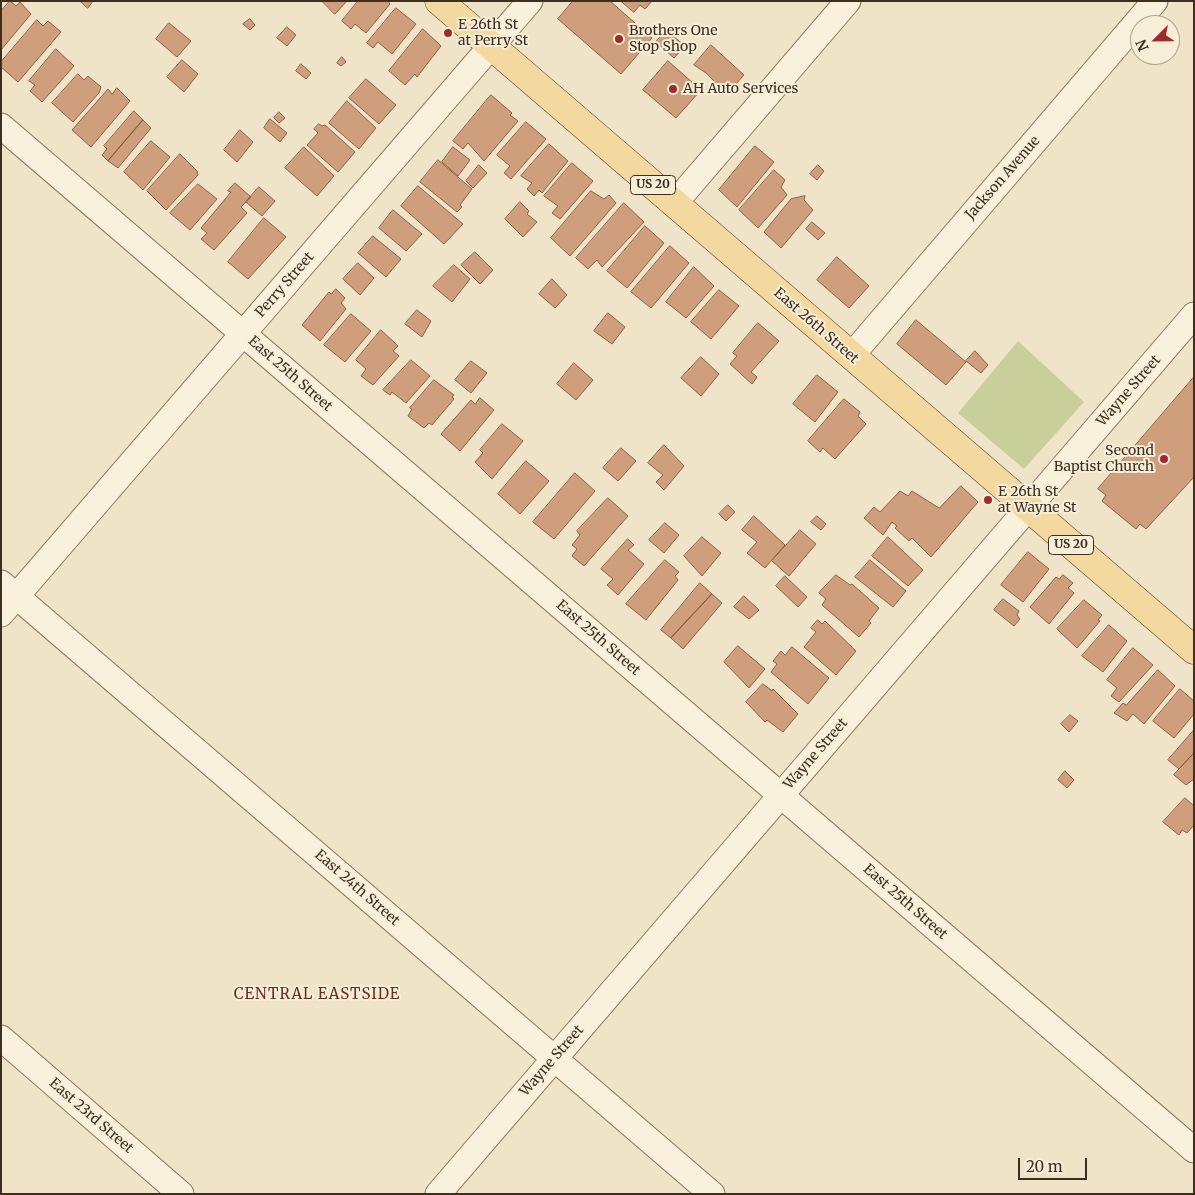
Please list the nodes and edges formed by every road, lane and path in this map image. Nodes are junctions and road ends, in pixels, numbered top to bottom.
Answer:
1 (439, 1) edge
2 (530, 1) edge
3 (848, 1) edge
4 (1156, 1) edge
5 (491, 46) junction
6 (1, 126) edge
7 (674, 204) junction
8 (1194, 315) edge
9 (243, 333) junction
10 (851, 356) junction
11 (1028, 508) junction
12 (6, 598) edge
13 (1194, 650) edge
14 (781, 795) junction
15 (1, 1038) edge
16 (554, 1058) junction
17 (1194, 1150) edge
18 (181, 1194) edge
19 (438, 1194) edge
20 (712, 1194) edge

1 - 5 main road, East 26th Street / US 20
2 - 5 street, Perry Street
3 - 7 street
4 - 10 street, Jackson Avenue
5 - 7 main road, East 26th Street / US 20
5 - 9 street, Perry Street
6 - 9 street, East 25th Street
7 - 10 main road, East 26th Street / US 20
8 - 11 street, Wayne Street
9 - 12 street, Perry Street
9 - 14 street, East 25th Street
10 - 11 main road, East 26th Street / US 20
11 - 13 main road, East 26th Street / US 20
11 - 14 street, Wayne Street
12 - 16 street, East 24th Street
14 - 16 street, Wayne Street
14 - 17 street, East 25th Street
15 - 18 street, East 23rd Street
16 - 19 street, Wayne Street
16 - 20 street, East 24th Street

